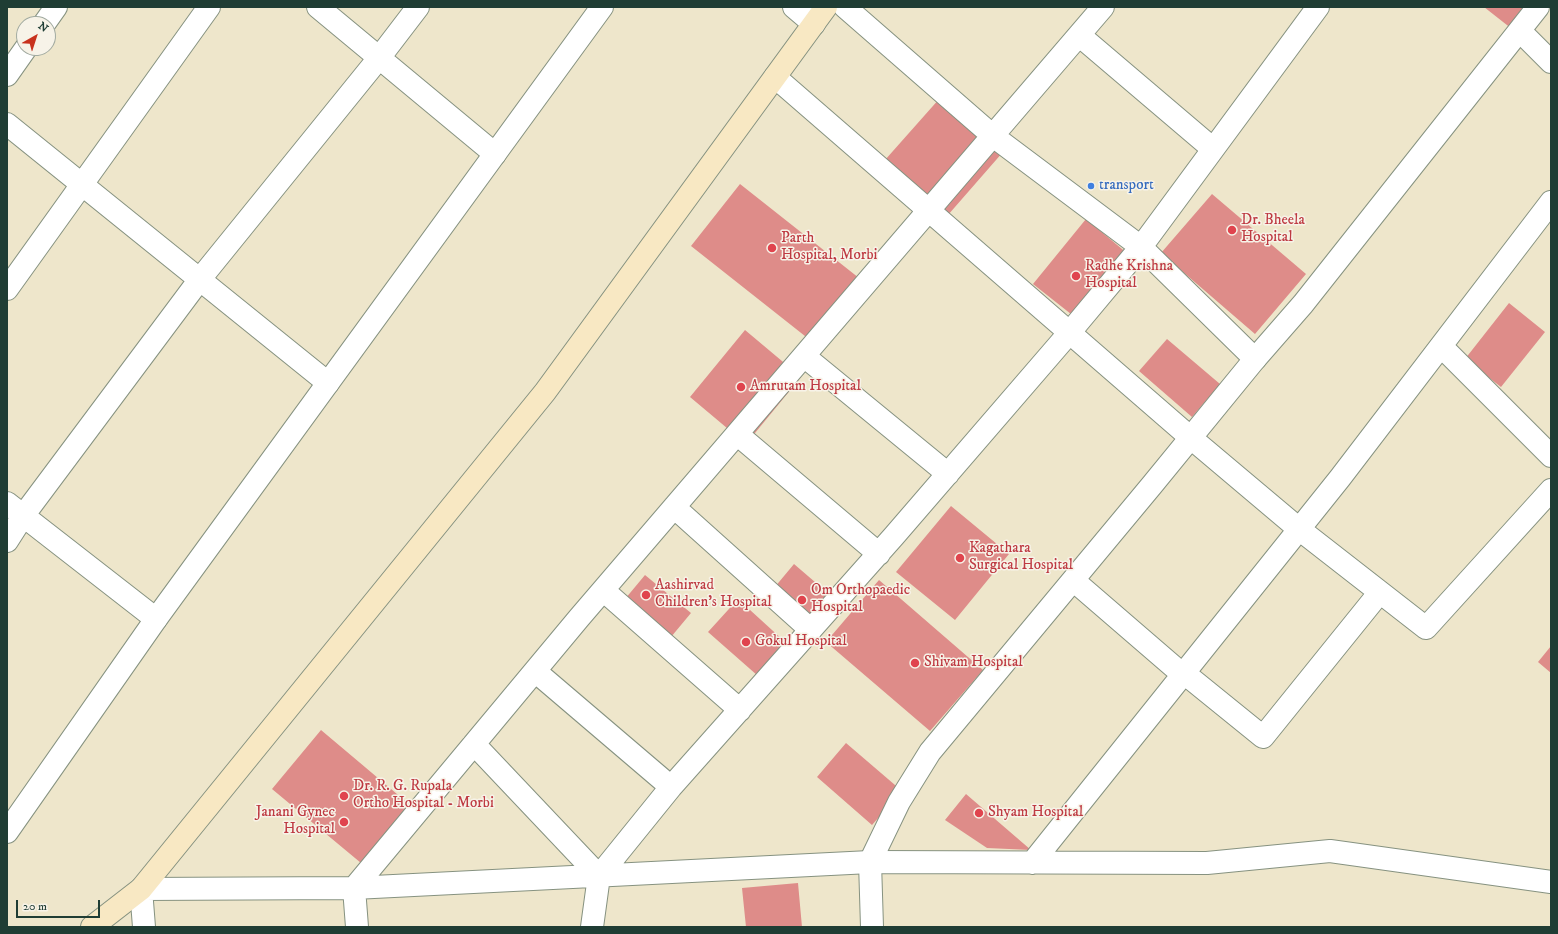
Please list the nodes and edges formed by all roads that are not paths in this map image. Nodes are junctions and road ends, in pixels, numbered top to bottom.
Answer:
1 (56, 7) edge
2 (209, 7) edge
3 (318, 7) edge
4 (418, 7) edge
5 (602, 7) edge
6 (794, 7) edge
7 (845, 7) edge
8 (1103, 7) edge
9 (1318, 7) edge
10 (1538, 7) edge
11 (50, 16) edge
12 (820, 16) edge
13 (1520, 31) junction
14 (1079, 35) junction
15 (20, 56) edge
16 (380, 58) junction
17 (1551, 62) edge
18 (7, 75) edge
19 (775, 76) junction
20 (7, 124) edge
21 (993, 136) junction
22 (1213, 149) junction
23 (494, 154) junction
24 (82, 184) junction
25 (1551, 202) edge
26 (929, 210) junction
27 (1141, 247) junction
28 (200, 280) junction
29 (7, 289) edge
30 (1070, 332) junction
31 (1441, 346) junction
32 (804, 356) junction
33 (1255, 359) junction
34 (328, 383) junction
35 (737, 434) junction
36 (1191, 438) junction
37 (1551, 456) edge
38 (948, 474) junction
39 (1551, 490) edge
40 (674, 508) junction
41 (15, 510) edge
42 (1299, 529) junction
43 (7, 541) edge
44 (879, 554) junction
45 (1075, 579) junction
46 (603, 590) junction
47 (1380, 592) junction
48 (156, 619) junction
49 (811, 630) junction
50 (535, 671) junction
51 (1184, 673) junction
52 (740, 710) junction
53 (474, 744) junction
54 (671, 788) junction
55 (7, 832) edge
56 (870, 862) junction
57 (1032, 862) junction
58 (599, 876) junction
59 (1551, 882) edge
60 (354, 888) junction
61 (141, 889) junction
62 (92, 927) edge
63 (144, 927) edge
64 (357, 927) edge
65 (592, 927) edge
66 (872, 927) edge

1 - 11 street
2 - 24 street
3 - 16 street
4 - 16 street
5 - 23 street
6 - 12 street
7 - 21 street
8 - 14 street
9 - 22 street
10 - 13 street
12 - 19 main road
13 - 17 street
13 - 33 street
14 - 21 street
14 - 22 street
15 - 18 street
16 - 23 street
16 - 28 street
19 - 26 street
19 - 61 main road
20 - 24 street
21 - 26 street
21 - 27 street
22 - 27 street
23 - 34 street
24 - 28 street
24 - 29 street
25 - 31 street
26 - 30 street
26 - 32 street
27 - 30 street
27 - 33 street
28 - 34 street
28 - 41 street
30 - 36 street
30 - 38 street
31 - 37 street
31 - 42 street
32 - 35 street
32 - 38 street
33 - 36 street
34 - 48 street
35 - 40 street
35 - 44 street
36 - 42 street
36 - 45 street
38 - 44 street
39 - 47 street
40 - 46 street
40 - 49 street
41 - 43 street
41 - 48 street
42 - 47 street
42 - 51 street
44 - 49 street
45 - 51 street
45 - 56 street
46 - 50 street
46 - 52 street
47 - 51 street
48 - 55 street
49 - 52 street
50 - 53 street
50 - 54 street
51 - 57 street
52 - 54 street
53 - 58 street
53 - 60 street
54 - 58 street
56 - 57 street
56 - 58 street
56 - 66 street
57 - 59 street
58 - 60 street
58 - 65 street
60 - 61 street
60 - 64 street
61 - 62 main road
61 - 63 street

